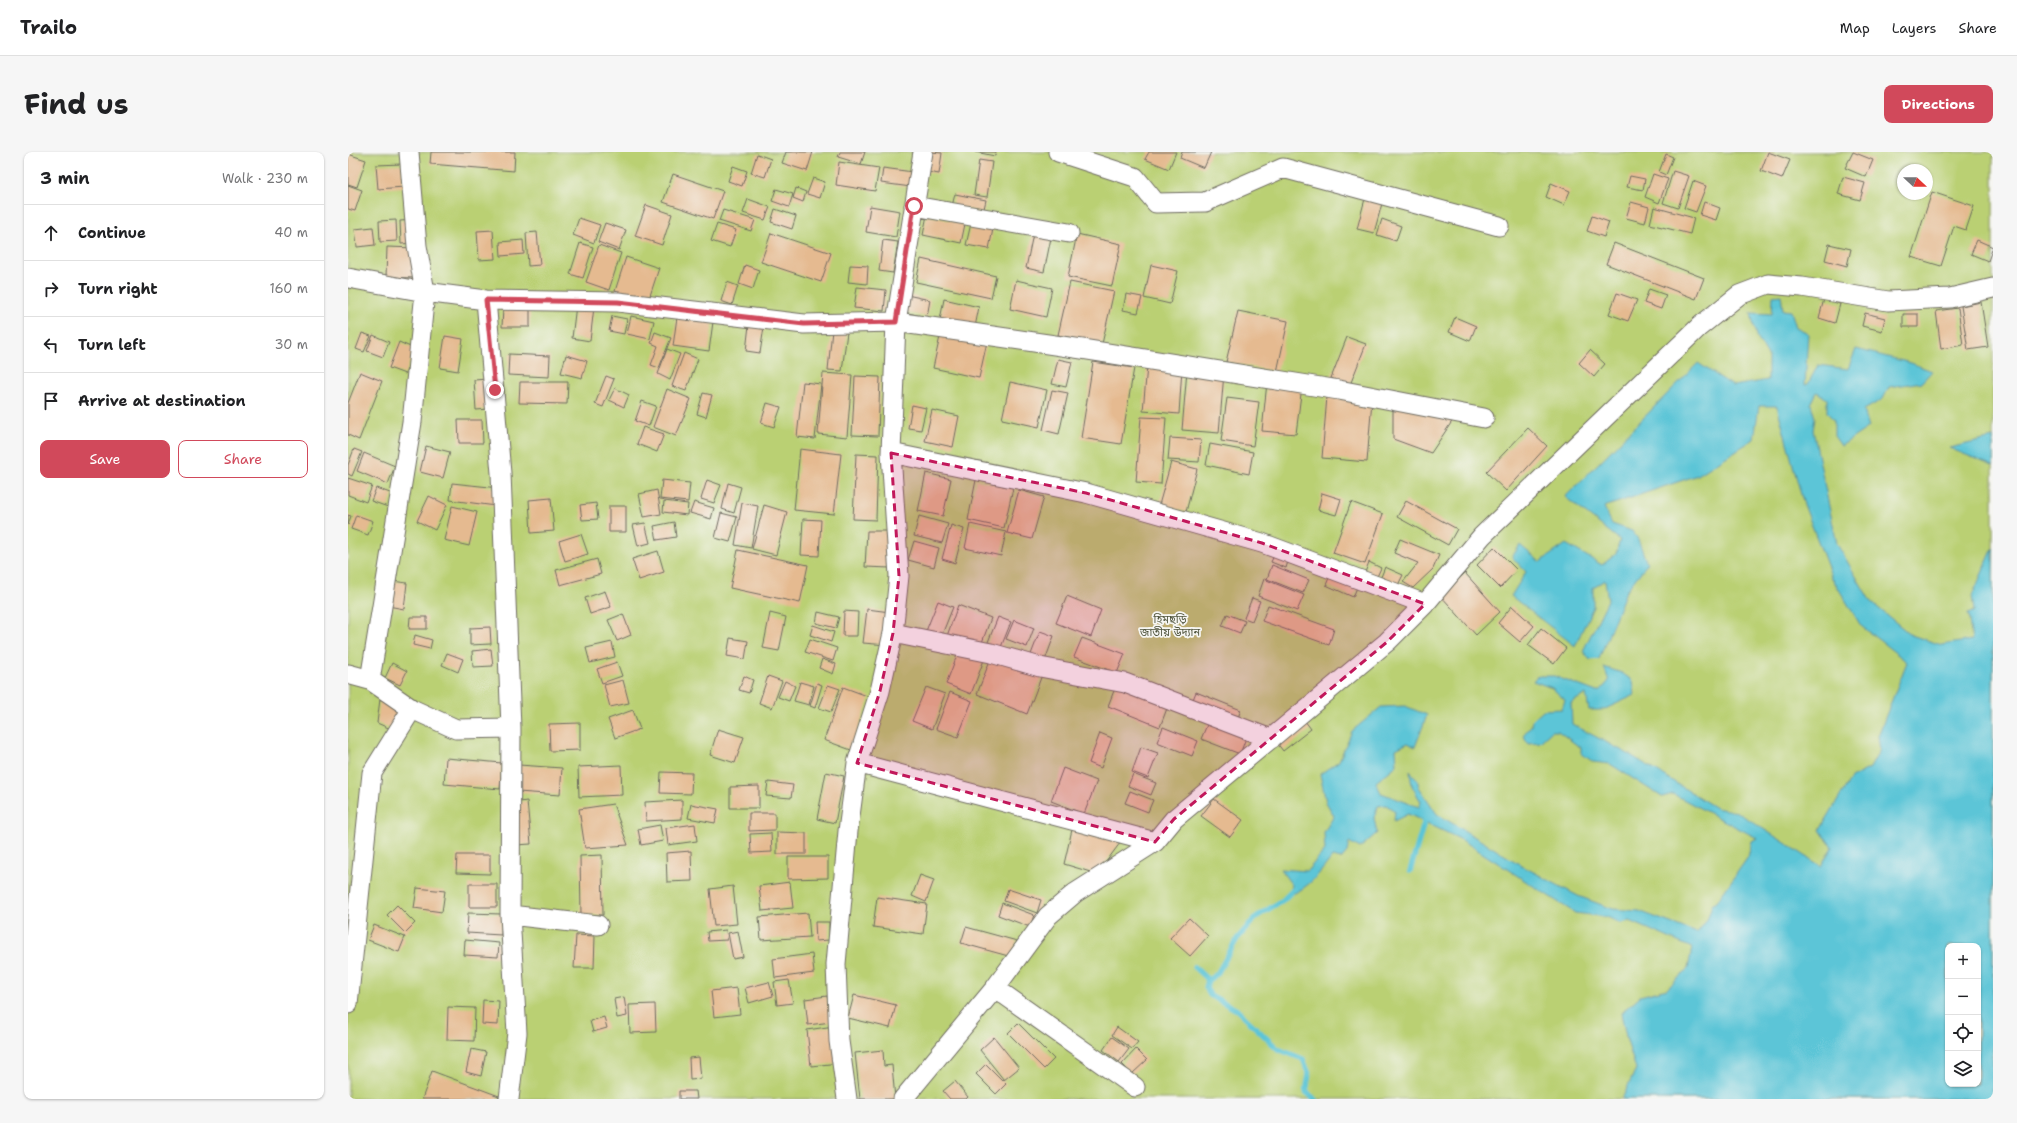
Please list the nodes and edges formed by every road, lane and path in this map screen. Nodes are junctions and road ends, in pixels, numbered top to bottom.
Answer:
1 (410, 152) edge
2 (923, 152) edge
3 (1058, 152) edge
4 (914, 206) junction
5 (1499, 226) dead end
6 (1069, 233) dead end
7 (348, 278) edge
8 (1993, 288) edge
9 (425, 292) junction
10 (486, 300) junction
11 (896, 322) junction
12 (1484, 418) dead end
13 (892, 453) junction
14 (1425, 604) junction
15 (893, 633) junction
16 (348, 674) edge
17 (370, 680) junction
18 (412, 709) junction
19 (511, 728) junction
20 (1271, 739) junction
21 (857, 762) junction
22 (1155, 842) junction
23 (510, 915) junction
24 (598, 924) dead end
25 (995, 988) junction
26 (348, 1004) edge
27 (1135, 1087) dead end
28 (509, 1099) edge
29 (847, 1099) edge
30 (903, 1099) edge

1 - 9 street
2 - 4 street
3 - 5 street
4 - 6 street
4 - 11 street
7 - 9 street
8 - 14 street
9 - 10 street
9 - 17 street
10 - 11 street
10 - 19 street
11 - 12 street
11 - 13 street
13 - 14 street
13 - 15 street
14 - 20 street
15 - 20 street
15 - 21 street
16 - 17 street
17 - 18 street
18 - 19 street
18 - 26 street
19 - 23 street
20 - 22 street
21 - 22 street
21 - 29 street
22 - 25 street
23 - 24 street
23 - 28 street
25 - 27 street
25 - 30 street

